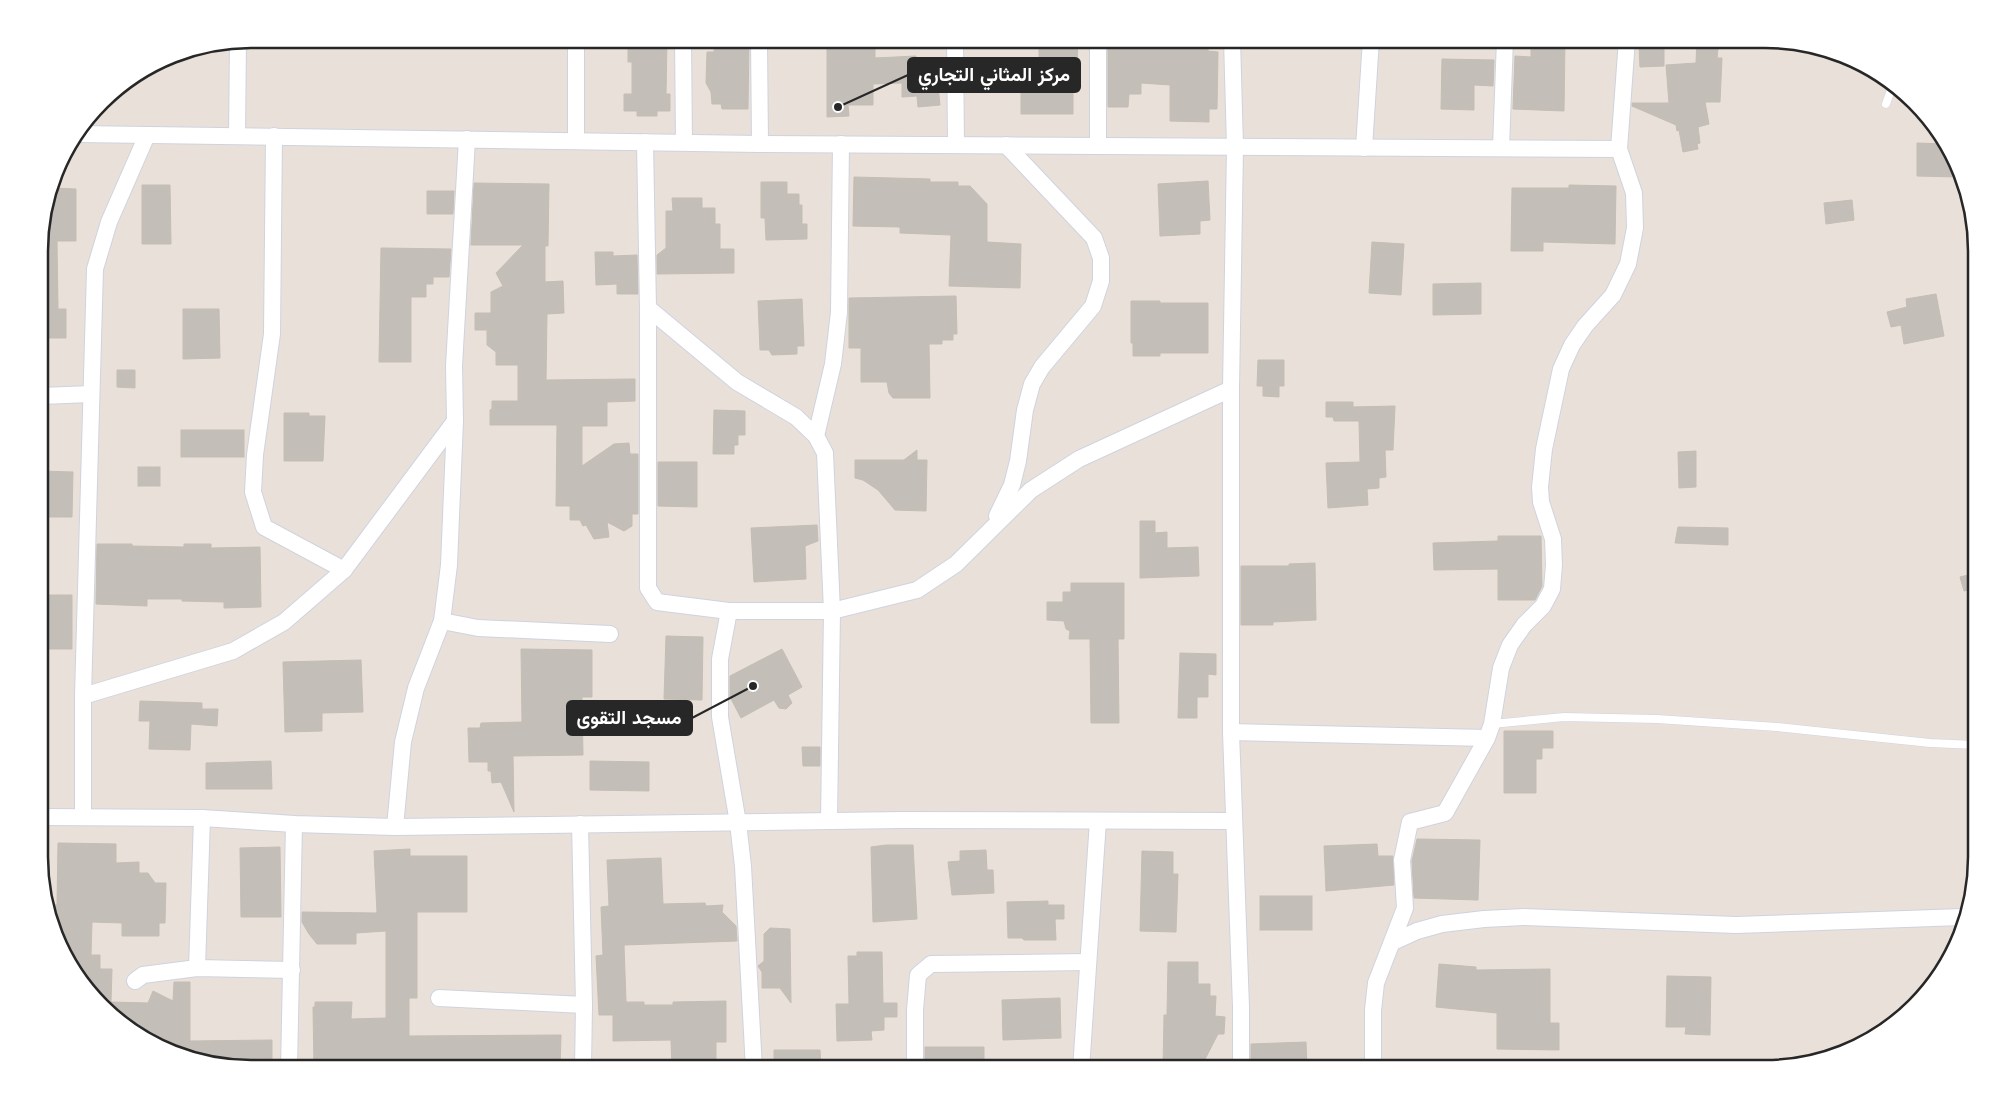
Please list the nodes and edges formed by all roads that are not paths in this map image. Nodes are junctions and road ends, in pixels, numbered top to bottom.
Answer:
1 (238, 48) edge
2 (576, 48) edge
3 (683, 48) edge
4 (759, 48) edge
5 (955, 48) edge
6 (1098, 48) edge
7 (1232, 48) edge
8 (1370, 48) edge
9 (1505, 48) edge
10 (1626, 48) edge
11 (1890, 91) edge
12 (1886, 104) dead end
13 (84, 134) edge
14 (147, 135) junction
15 (237, 136) junction
16 (274, 136) junction
17 (467, 139) junction
18 (576, 141) junction
19 (645, 142) junction
20 (684, 142) junction
21 (760, 144) junction
22 (841, 144) junction
23 (956, 145) junction
24 (1006, 145) junction
25 (1098, 146) junction
26 (1235, 147) junction
27 (1364, 148) junction
28 (1501, 148) junction
29 (1619, 149) junction
30 (648, 308) junction
31 (1231, 389) junction
32 (91, 394) junction
33 (48, 396) edge
34 (455, 421) junction
35 (816, 436) junction
36 (993, 525) junction
37 (344, 570) junction
38 (729, 611) junction
39 (832, 611) junction
40 (442, 621) junction
41 (610, 634) dead end
42 (83, 696) junction
43 (1489, 731) junction
44 (1231, 732) junction
45 (1968, 744) edge
46 (48, 817) edge
47 (83, 817) junction
48 (202, 818) junction
49 (829, 821) junction
50 (1098, 821) junction
51 (1234, 821) junction
52 (738, 823) junction
53 (294, 824) junction
54 (580, 824) junction
55 (395, 827) junction
56 (1959, 917) edge
57 (1393, 942) junction
58 (1087, 962) junction
59 (197, 968) junction
60 (292, 970) junction
61 (135, 981) dead end
62 (439, 998) dead end
63 (584, 1006) junction
64 (289, 1060) edge
65 (583, 1060) edge
66 (753, 1060) edge
67 (915, 1060) edge
68 (1082, 1060) edge
69 (1241, 1060) edge
70 (1374, 1060) edge

1 - 15 street
2 - 18 street
3 - 20 street
4 - 21 street
5 - 23 street
6 - 25 street
7 - 26 street
8 - 27 street
9 - 28 street
10 - 29 street
11 - 12 lane
13 - 14 street
14 - 15 street
14 - 32 street
15 - 16 street
16 - 17 street
16 - 37 street
17 - 18 street
17 - 34 street
18 - 19 street
19 - 20 street
19 - 30 street
20 - 21 street
21 - 22 street
22 - 23 street
22 - 35 street
23 - 24 street
24 - 25 street
24 - 36 street
25 - 26 street
26 - 27 street
26 - 31 street
27 - 28 street
28 - 29 street
29 - 43 street
30 - 35 street
30 - 38 street
31 - 36 street
31 - 44 street
32 - 33 street
32 - 42 street
34 - 37 street
34 - 40 street
35 - 39 street
36 - 39 street
37 - 42 street
38 - 39 street
38 - 52 street
39 - 49 street
40 - 41 street
40 - 55 street
42 - 47 street
43 - 44 street
43 - 45 lane
43 - 57 street
44 - 51 street
46 - 47 street
47 - 48 street
48 - 53 street
48 - 59 street
49 - 50 street
49 - 52 street
50 - 51 street
50 - 58 street
51 - 69 street
52 - 54 street
52 - 66 street
53 - 55 street
53 - 60 street
54 - 55 street
54 - 63 street
56 - 57 street
57 - 70 street
58 - 67 street
58 - 68 street
59 - 60 street
59 - 61 street
60 - 64 street
62 - 63 street
63 - 65 street

